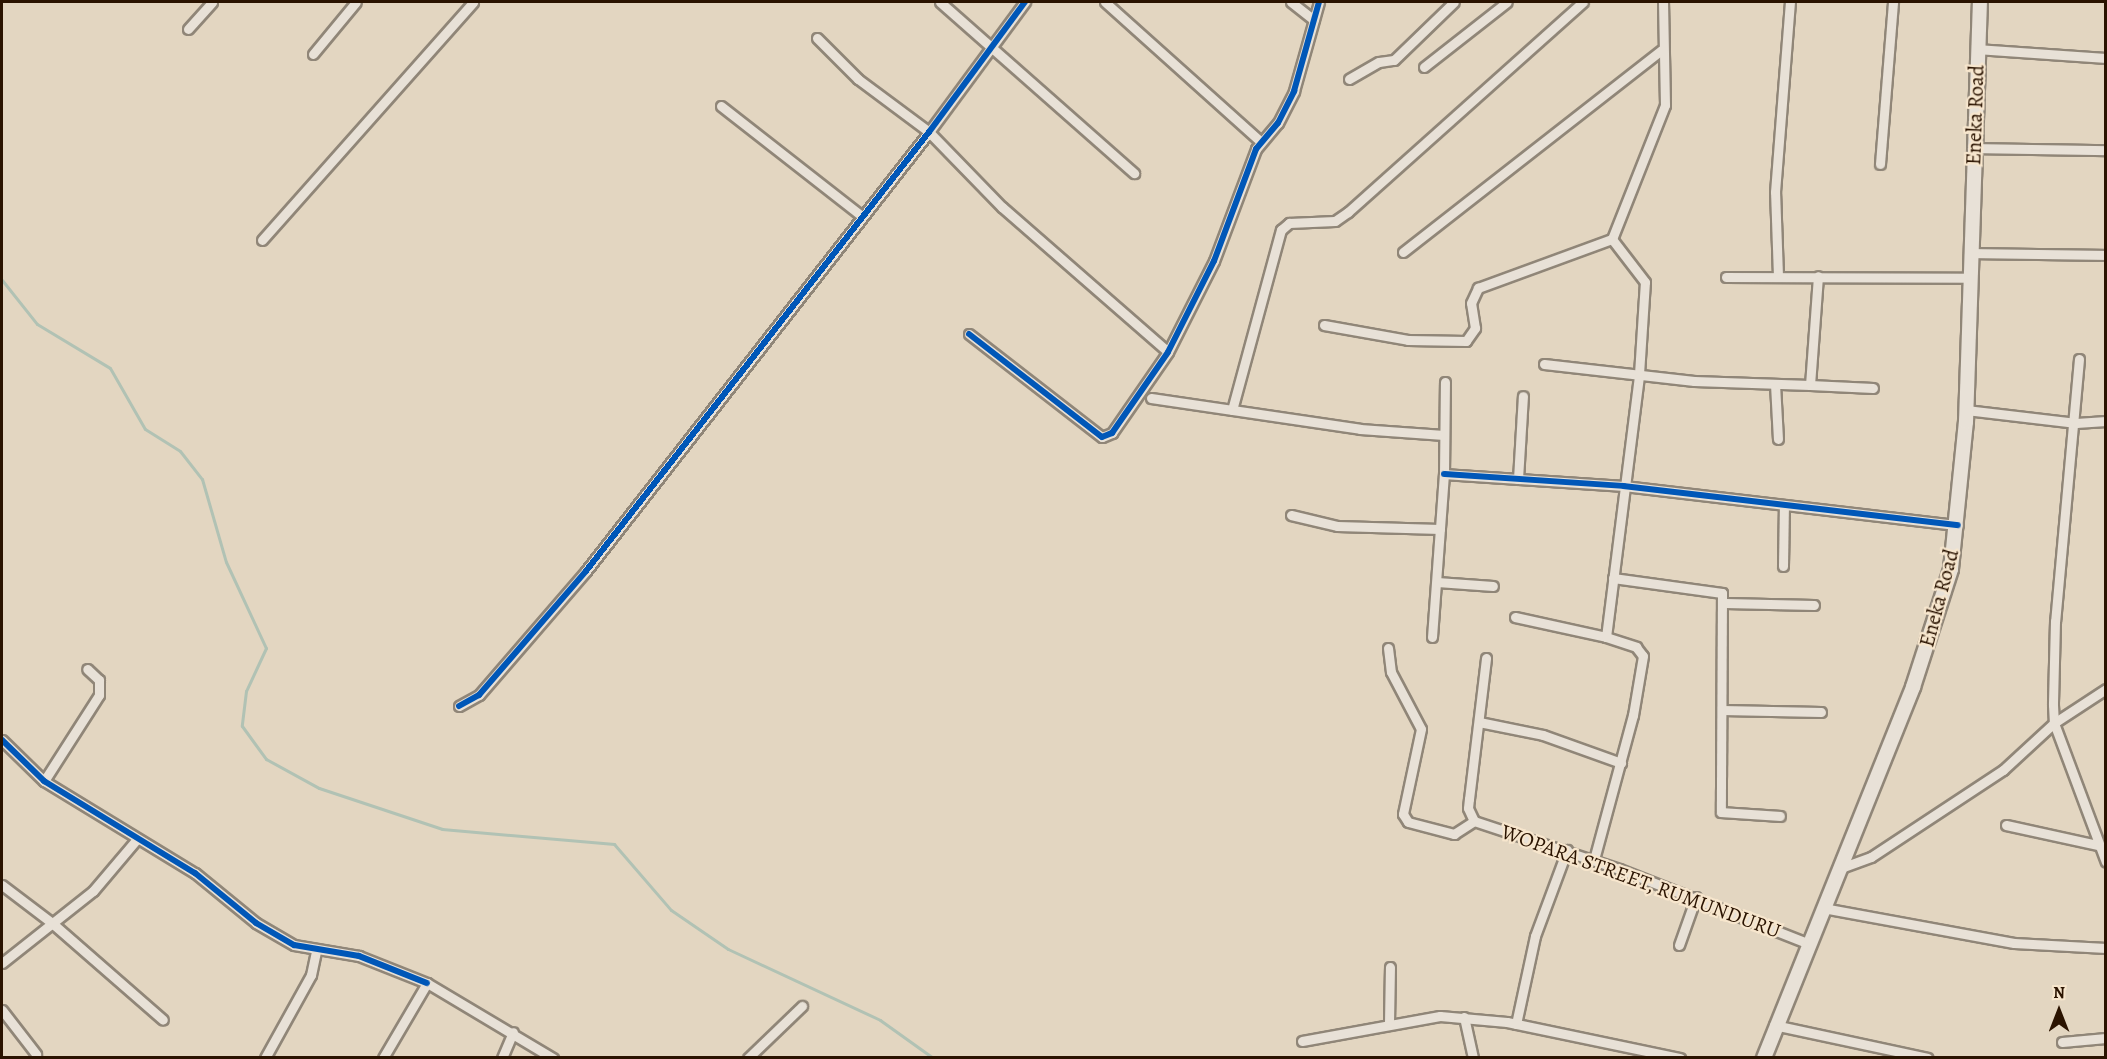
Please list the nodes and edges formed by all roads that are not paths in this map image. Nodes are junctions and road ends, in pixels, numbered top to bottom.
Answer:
1 (212, 2) edge
2 (356, 2) edge
3 (473, 2) edge
4 (940, 2) edge
5 (1025, 2) edge
6 (1105, 2) edge
7 (1291, 2) edge
8 (1319, 2) edge
9 (1454, 2) edge
10 (1507, 2) edge
11 (1583, 2) edge
12 (1663, 2) edge
13 (1790, 2) edge
14 (1893, 2) edge
15 (1980, 2) edge
16 (1314, 20) junction
17 (188, 29) dead end
18 (817, 38) dead end
19 (992, 49) junction
20 (1977, 49) junction
21 (1662, 50) junction
22 (313, 54) dead end
23 (2106, 58) edge
24 (1424, 67) dead end
25 (1349, 79) dead end
26 (721, 106) dead end
27 (929, 132) junction
28 (1260, 141) junction
29 (1974, 148) junction
30 (2106, 150) edge
31 (1880, 164) dead end
32 (1134, 173) dead end
33 (862, 216) junction
34 (1612, 239) junction
35 (261, 240) dead end
36 (1403, 252) dead end
37 (1971, 253) junction
38 (2106, 255) edge
39 (1778, 276) junction
40 (1818, 276) junction
41 (1726, 277) dead end
42 (1971, 278) junction
43 (1324, 326) dead end
44 (969, 334) dead end
45 (1168, 352) junction
46 (2079, 359) dead end
47 (1544, 364) dead end
48 (1639, 374) junction
49 (1445, 382) dead end
50 (1775, 384) junction
51 (1810, 385) junction
52 (1873, 388) dead end
53 (1523, 396) dead end
54 (1151, 398) dead end
55 (1232, 410) junction
56 (1966, 410) junction
57 (2106, 421) edge
58 (2076, 423) junction
59 (1444, 435) junction
60 (1778, 439) dead end
61 (1444, 474) junction
62 (1518, 479) junction
63 (1624, 486) junction
64 (1784, 505) junction
65 (1291, 515) dead end
66 (1958, 525) junction
67 (1440, 530) junction
68 (1783, 566) dead end
69 (1613, 578) junction
70 (1437, 582) junction
71 (1493, 586) dead end
72 (1725, 603) junction
73 (1814, 605) dead end
74 (1515, 616) dead end
75 (1432, 637) dead end
76 (1606, 637) junction
77 (1388, 648) dead end
78 (1486, 658) dead end
79 (87, 669) dead end
80 (2106, 689) edge
81 (459, 706) dead end
82 (1722, 710) junction
83 (1821, 712) dead end
84 (1479, 722) junction
85 (2054, 723) junction
86 (2, 740) edge
87 (1621, 763) junction
88 (44, 781) junction
89 (1780, 816) dead end
90 (1474, 821) junction
91 (2006, 825) dead end
92 (136, 839) junction
93 (2097, 845) junction
94 (1567, 850) junction
95 (1594, 860) junction
96 (2106, 862) edge
97 (1838, 869) junction
98 (2, 885) edge
99 (1696, 897) junction
100 (1823, 908) junction
101 (52, 922) junction
102 (1807, 943) junction
103 (1679, 945) dead end
104 (2106, 948) edge
105 (316, 951) junction
106 (2, 963) edge
107 (1390, 967) dead end
108 (427, 983) junction
109 (802, 1006) dead end
110 (2, 1010) edge
111 (1464, 1017) junction
112 (163, 1020) dead end
113 (1389, 1023) junction
114 (1516, 1024) junction
115 (1774, 1025) junction
116 (513, 1032) junction
117 (2106, 1038) edge
118 (1302, 1041) dead end
119 (2062, 1042) dead end
120 (36, 1054) dead end
121 (265, 1058) edge
122 (383, 1058) edge
123 (502, 1058) edge
124 (553, 1058) edge
125 (748, 1058) edge
126 (1473, 1058) edge
127 (1680, 1058) edge
128 (1764, 1058) edge
129 (1928, 1058) edge

1 - 17 street
2 - 22 street
3 - 35 street
4 - 19 street
5 - 19 street
6 - 28 street
7 - 16 street
8 - 16 street
9 - 25 street
10 - 24 street
11 - 55 street
12 - 21 street
13 - 39 street
14 - 31 street
15 - 20 main road, Eneka Road
16 - 28 street
18 - 27 street
19 - 27 street
19 - 32 street
20 - 23 street
20 - 29 main road, Eneka Road
21 - 34 street
21 - 36 street
26 - 33 street
27 - 33 street
27 - 45 street
28 - 45 street
29 - 30 street
29 - 37 main road, Eneka Road
33 - 81 street
34 - 43 street
34 - 48 street
37 - 38 street
37 - 42 main road, Eneka Road
39 - 40 street
39 - 41 street
40 - 42 street
40 - 51 street
42 - 56 main road, Eneka Road
44 - 45 street
46 - 58 street
47 - 48 street
48 - 50 street
48 - 63 street
49 - 59 street
50 - 51 street
50 - 60 street
51 - 52 street
53 - 62 street
54 - 55 street
55 - 59 street
56 - 58 street
56 - 66 main road, Eneka Road
57 - 58 street
58 - 85 street
59 - 61 street
61 - 62 street
61 - 67 street
62 - 63 street
63 - 64 street
63 - 69 street
64 - 66 street
64 - 68 street
65 - 67 street
66 - 97 main road, Eneka Road
67 - 70 street
69 - 72 street
69 - 76 street
70 - 71 street
70 - 75 street
72 - 73 street
72 - 82 street
74 - 76 street
76 - 87 street
77 - 90 street
78 - 84 street
79 - 88 street
80 - 85 street
82 - 83 street
82 - 89 street
84 - 87 street
84 - 90 street
85 - 93 street
85 - 97 street
86 - 88 street
87 - 95 street
88 - 92 street
90 - 94 street, WOPARA STREET, RUMUNDURU
91 - 93 street
92 - 101 street
92 - 105 street
93 - 96 street
94 - 95 street, WOPARA STREET, RUMUNDURU
94 - 114 street
95 - 99 street, WOPARA STREET, RUMUNDURU
97 - 100 main road, Eneka Road
98 - 101 street
99 - 102 street, WOPARA STREET, RUMUNDURU
99 - 103 street
100 - 102 main road, Eneka Road
100 - 104 street
101 - 106 street
101 - 112 street
102 - 115 main road, Eneka Road
105 - 108 street
105 - 121 street
107 - 113 street
108 - 116 street
108 - 122 street
109 - 125 street
110 - 120 street
111 - 113 street
111 - 114 street
111 - 126 street
113 - 118 street
114 - 127 street
115 - 128 main road, Eneka Road
115 - 129 street
116 - 123 street
116 - 124 street
117 - 119 street

